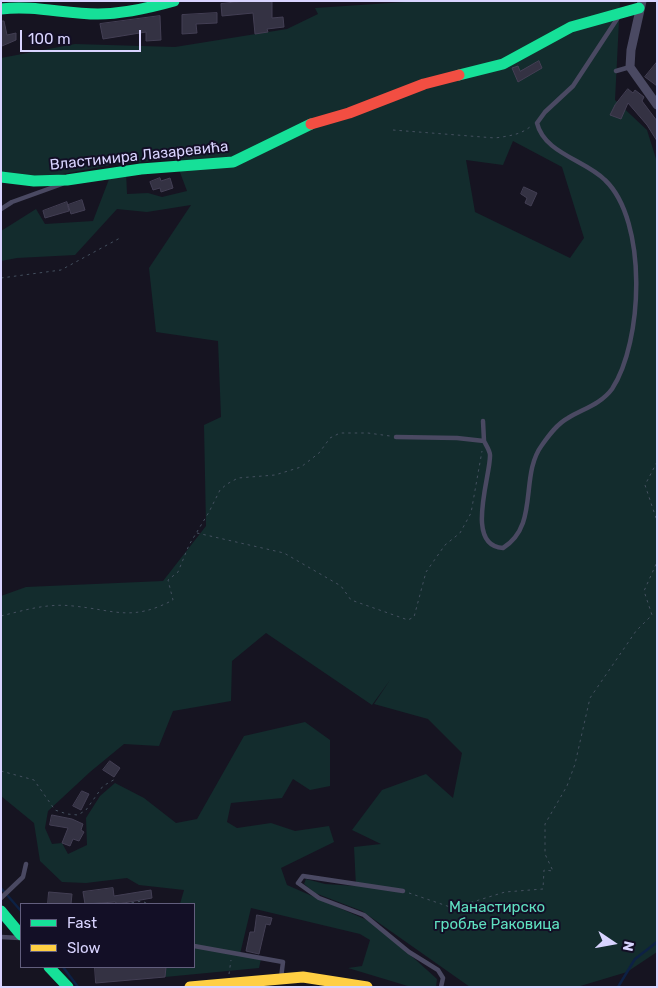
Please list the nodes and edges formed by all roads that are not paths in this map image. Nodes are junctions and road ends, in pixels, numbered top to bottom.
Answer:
1 (174, 1) edge
2 (641, 4) edge
3 (1, 9) edge
4 (620, 15) junction
5 (630, 67) junction
6 (616, 71) dead end
7 (657, 105) edge
8 (1, 177) edge
9 (67, 180) junction
10 (1, 209) edge
11 (483, 421) dead end
12 (396, 437) road end
13 (484, 441) junction
14 (26, 864) dead end
15 (403, 891) road end
16 (2, 898) edge
17 (1, 911) edge
18 (20, 933) edge
19 (20, 934) edge
20 (1, 937) edge
21 (195, 946) edge
22 (50, 968) edge
23 (281, 978) junction
24 (68, 987) edge
25 (190, 987) edge
26 (368, 987) edge
27 (441, 987) edge

1 - 3 street
2 - 4 street, Властимира Лазаревића
2 - 5 street
4 - 9 street, Властимира Лазаревића
4 - 13 lane
5 - 6 lane
5 - 7 street
8 - 9 street, Властимира Лазаревића
9 - 10 lane
11 - 13 lane
12 - 13 lane
14 - 16 lane
15 - 27 lane
17 - 18 street
19 - 20 lane
21 - 23 lane
22 - 24 street
23 - 25 street
23 - 26 street

